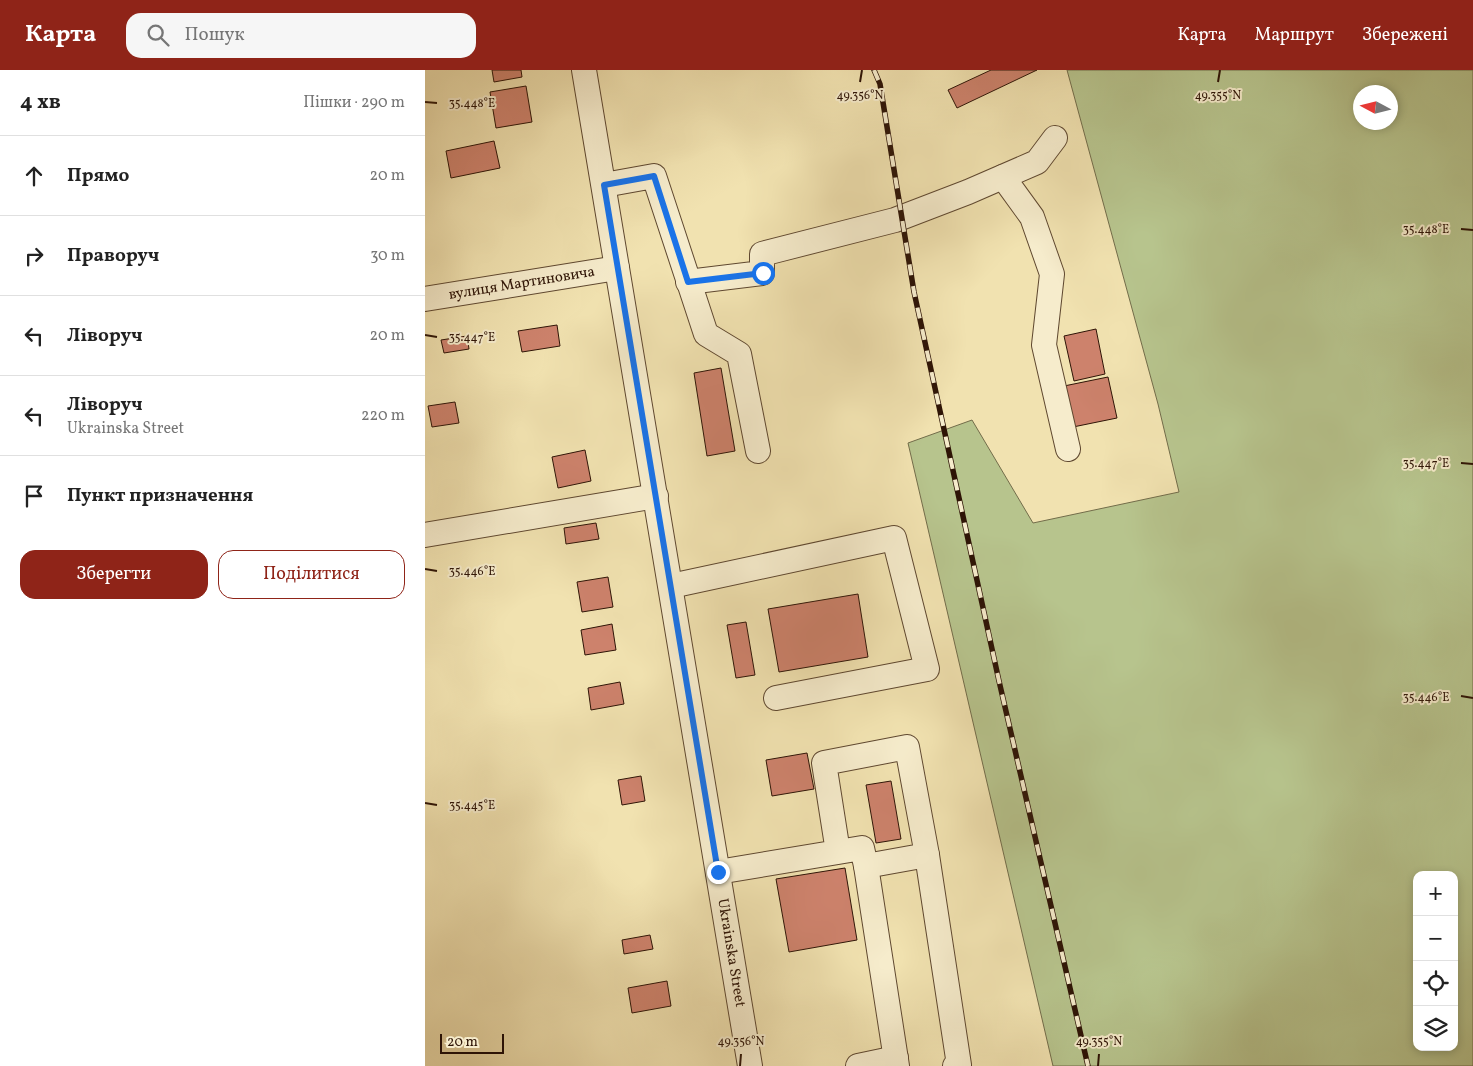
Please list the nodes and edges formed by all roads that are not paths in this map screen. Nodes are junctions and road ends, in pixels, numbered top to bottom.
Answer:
1 (583, 70) edge
2 (1055, 138) dead end
3 (1003, 177) junction
4 (604, 185) junction
5 (617, 268) junction
6 (688, 282) junction
7 (425, 299) edge
8 (1068, 449) dead end
9 (757, 451) dead end
10 (656, 496) junction
11 (425, 535) edge
12 (671, 586) junction
13 (776, 698) dead end
14 (838, 852) junction
15 (927, 855) junction
16 (866, 866) junction
17 (718, 872) junction
18 (896, 1062) edge
19 (750, 1066) edge
20 (858, 1066) edge
21 (955, 1066) edge

1 - 4 street, Ukrainska Street
2 - 3 street
3 - 6 street
3 - 8 street
4 - 5 street, Ukrainska Street
4 - 6 street
5 - 7 street, вулиця Мартиновича
5 - 10 street, Ukrainska Street
6 - 9 street
10 - 11 street
10 - 12 street, Ukrainska Street
12 - 13 street
12 - 17 street, Ukrainska Street
14 - 15 street
14 - 16 street
14 - 17 street
15 - 16 street
15 - 21 street
16 - 18 street
17 - 19 street, Ukrainska Street
18 - 20 street

